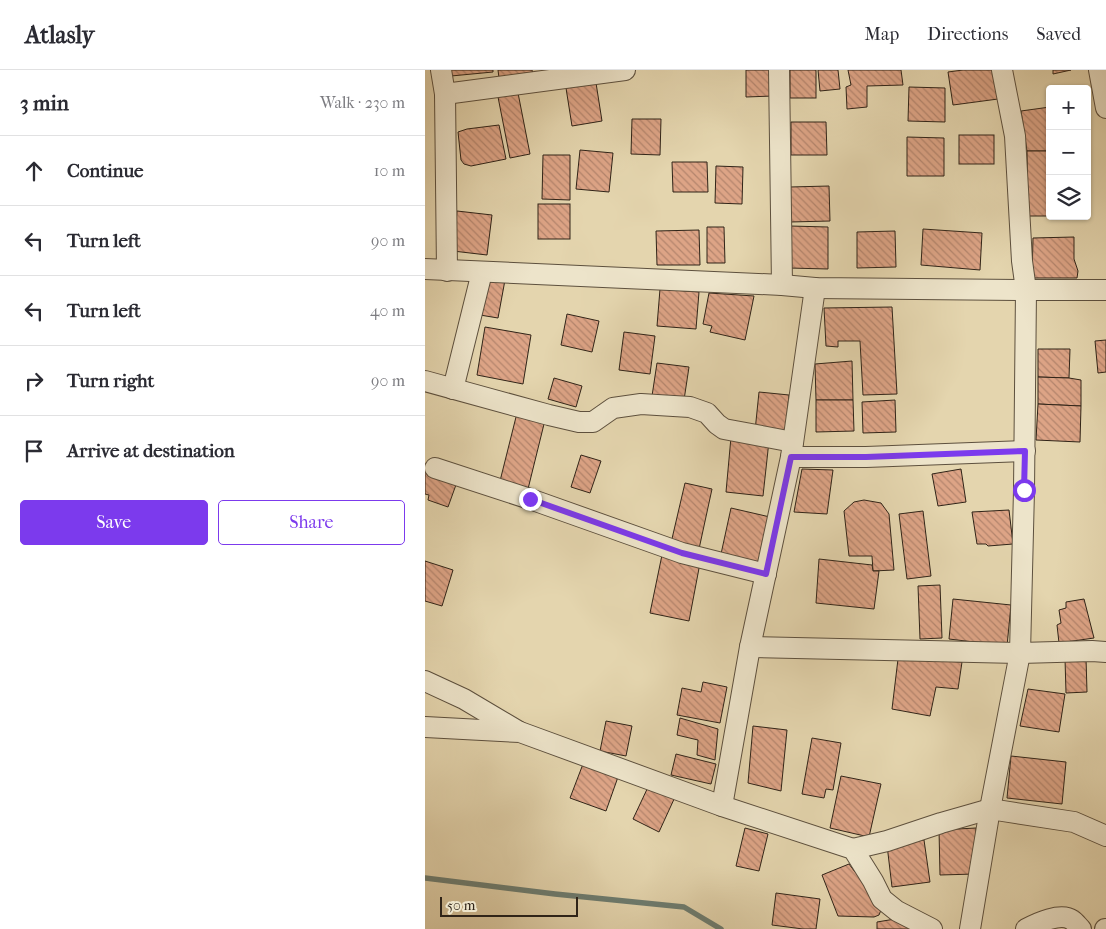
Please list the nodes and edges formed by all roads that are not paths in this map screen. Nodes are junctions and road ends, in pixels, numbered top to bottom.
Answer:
1 (441, 70) edge
2 (625, 70) edge
3 (779, 70) edge
4 (1002, 70) edge
5 (1099, 70) edge
6 (445, 94) junction
7 (1106, 108) edge
8 (425, 269) edge
9 (447, 271) junction
10 (482, 272) junction
11 (782, 285) junction
12 (815, 288) junction
13 (1026, 290) junction
14 (1106, 290) edge
15 (425, 381) edge
16 (453, 389) junction
17 (792, 450) junction
18 (1025, 451) junction
19 (435, 468) dead end
20 (766, 574) junction
21 (750, 647) junction
22 (1106, 652) edge
23 (1021, 653) junction
24 (425, 681) edge
25 (425, 727) edge
26 (520, 732) junction
27 (722, 806) junction
28 (990, 809) junction
29 (1106, 836) edge
30 (853, 849) junction
31 (932, 929) edge
32 (970, 929) edge
33 (1026, 929) edge
34 (1081, 929) edge

1 - 6 street
2 - 6 street
3 - 11 street
4 - 13 street
5 - 7 street
6 - 9 street
8 - 9 street
9 - 10 street
10 - 11 street
10 - 16 street
11 - 12 street
12 - 13 street
12 - 17 street
13 - 14 street
13 - 18 street
15 - 16 street
16 - 17 street
17 - 18 street
17 - 20 street
18 - 23 street
19 - 20 street
20 - 21 street
21 - 23 street
21 - 27 street
22 - 23 street
23 - 28 street
24 - 26 street
25 - 26 street
26 - 27 street
27 - 30 street
28 - 29 street
28 - 30 street
28 - 32 street
30 - 31 street
33 - 34 street

